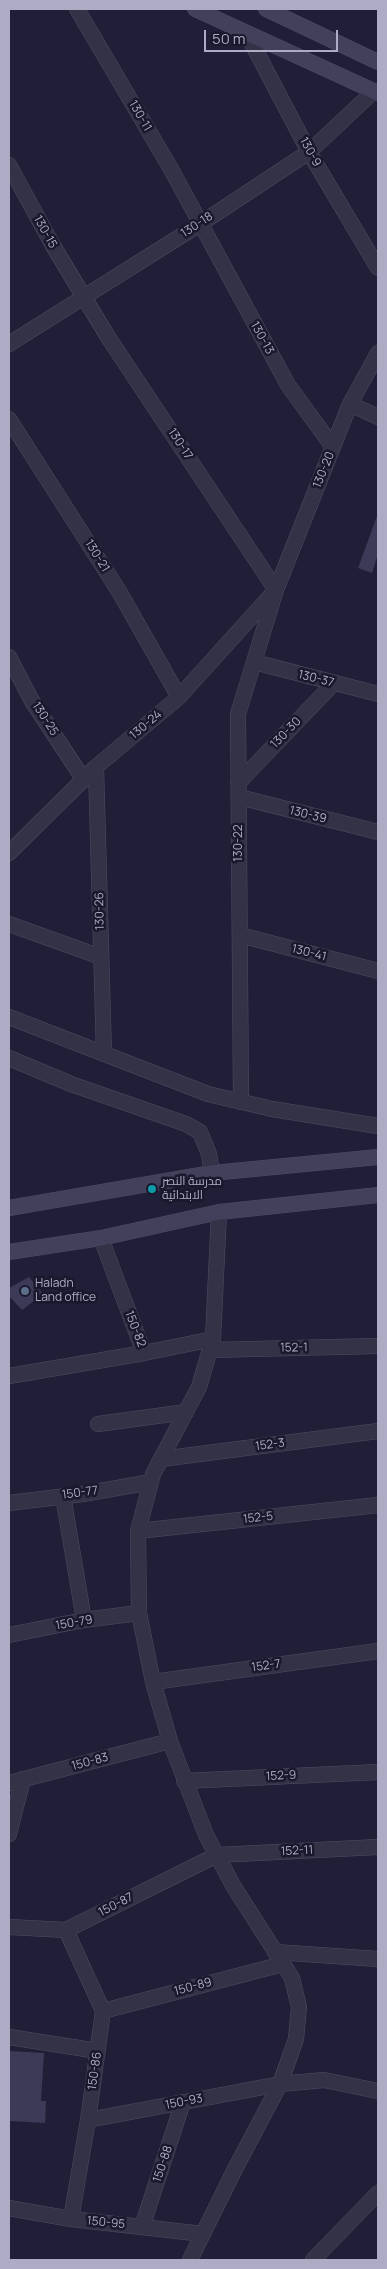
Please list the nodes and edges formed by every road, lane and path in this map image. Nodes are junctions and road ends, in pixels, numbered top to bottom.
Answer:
1 (78, 9) edge
2 (195, 9) edge
3 (266, 9) edge
4 (247, 34) junction
5 (378, 62) edge
6 (376, 92) edge
7 (309, 152) junction
8 (9, 165) edge
9 (200, 224) junction
10 (378, 268) edge
11 (84, 297) junction
12 (9, 344) edge
13 (378, 353) edge
14 (350, 404) junction
15 (378, 417) edge
16 (9, 419) edge
17 (333, 447) junction
18 (276, 590) junction
19 (9, 657) edge
20 (254, 662) junction
21 (334, 683) junction
22 (378, 694) edge
23 (179, 697) junction
24 (96, 767) junction
25 (84, 780) junction
26 (238, 790) junction
27 (378, 832) edge
28 (9, 853) edge
29 (9, 924) edge
30 (240, 935) junction
31 (101, 957) junction
32 (378, 971) edge
33 (9, 1017) edge
34 (104, 1054) junction
35 (9, 1058) edge
36 (241, 1102) junction
37 (378, 1126) edge
38 (378, 1157) edge
39 (212, 1173) junction
40 (378, 1195) edge
41 (9, 1208) edge
42 (219, 1212) junction
43 (100, 1238) junction
44 (9, 1252) edge
45 (212, 1345) junction
46 (378, 1346) edge
47 (144, 1353) junction
48 (9, 1376) edge
49 (186, 1412) junction
50 (98, 1424) dead end
51 (378, 1431) edge
52 (161, 1460) junction
53 (151, 1482) junction
54 (63, 1496) junction
55 (9, 1503) edge
56 (378, 1505) edge
57 (138, 1531) junction
58 (139, 1613) junction
59 (84, 1620) junction
60 (9, 1635) edge
61 (378, 1651) edge
62 (153, 1682) junction
63 (170, 1741) junction
64 (378, 1772) edge
65 (16, 1781) edge
66 (184, 1781) junction
67 (9, 1834) edge
68 (378, 1847) edge
69 (217, 1855) junction
70 (9, 1927) edge
71 (66, 1930) junction
72 (279, 1958) junction
73 (378, 1959) edge
74 (103, 2011) junction
75 (9, 2038) edge
76 (98, 2051) junction
77 (280, 2084) junction
78 (378, 2091) edge
79 (183, 2102) junction
80 (88, 2120) junction
81 (378, 2193) edge
82 (363, 2207) junction
83 (9, 2208) edge
84 (378, 2210) edge
85 (71, 2219) junction
86 (142, 2227) junction
87 (203, 2234) junction
88 (190, 2260) edge
89 (313, 2260) edge

1 - 9 street, 130-11
2 - 4 main road
3 - 5 main road
4 - 6 main road
4 - 7 street, 130-9
6 - 7 street, 130-18
7 - 9 street, 130-18
7 - 10 street, 130-9
8 - 11 street, 130-15
9 - 11 street, 130-18
9 - 17 street, 130-13
11 - 12 street, 130-18
11 - 18 street, 130-17
13 - 14 street, 130-20
14 - 15 street
14 - 17 street, 130-20
16 - 23 street, 130-21
17 - 18 street, 130-20
18 - 20 street, 130-22
18 - 23 street, 130-24
19 - 25 street, 130-25
20 - 21 street, 130-37
20 - 26 street, 130-22
21 - 22 street, 130-37
21 - 26 street, 130-30
23 - 24 street, 130-24
24 - 25 street, 130-24
24 - 31 street, 130-26
25 - 28 street, 130-24
26 - 27 street, 130-39
26 - 30 street, 130-22
29 - 31 street
30 - 32 street, 130-41
30 - 36 street, 130-22
31 - 34 street, 130-26
33 - 34 street
34 - 36 street
35 - 39 street
36 - 37 street
38 - 39 main road
39 - 41 main road
40 - 42 main road
42 - 43 main road
42 - 45 street
43 - 44 main road
43 - 47 street, 150-82
45 - 46 street, 152-1
45 - 47 street, 150-82
45 - 49 street
47 - 48 street
49 - 50 street
49 - 52 street
51 - 52 street, 152-3
52 - 53 street
53 - 54 street, 150-77
53 - 57 street
54 - 55 street, 150-77
54 - 59 street
56 - 57 street, 152-5
57 - 58 street
58 - 59 street, 150-79
58 - 62 street
59 - 60 street, 150-79
61 - 62 street, 152-7
62 - 63 street
63 - 65 street, 150-83
63 - 66 street
64 - 66 street, 152-9
65 - 67 street
66 - 69 street
68 - 69 street, 152-11
69 - 71 street, 150-87
69 - 72 street
70 - 71 street, 150-87
71 - 74 street
72 - 73 street, 150-89
72 - 74 street, 150-89
72 - 77 street
74 - 76 street, 150-86
75 - 76 street
76 - 80 street, 150-86
77 - 78 street, 150-93
77 - 79 street, 150-93
77 - 87 street
79 - 80 street, 150-93
79 - 86 street, 150-88
80 - 85 street, 150-86
81 - 82 street
82 - 84 street
82 - 89 street
83 - 85 street, 150-95
85 - 86 street, 150-95
86 - 87 street, 150-95
87 - 88 street

